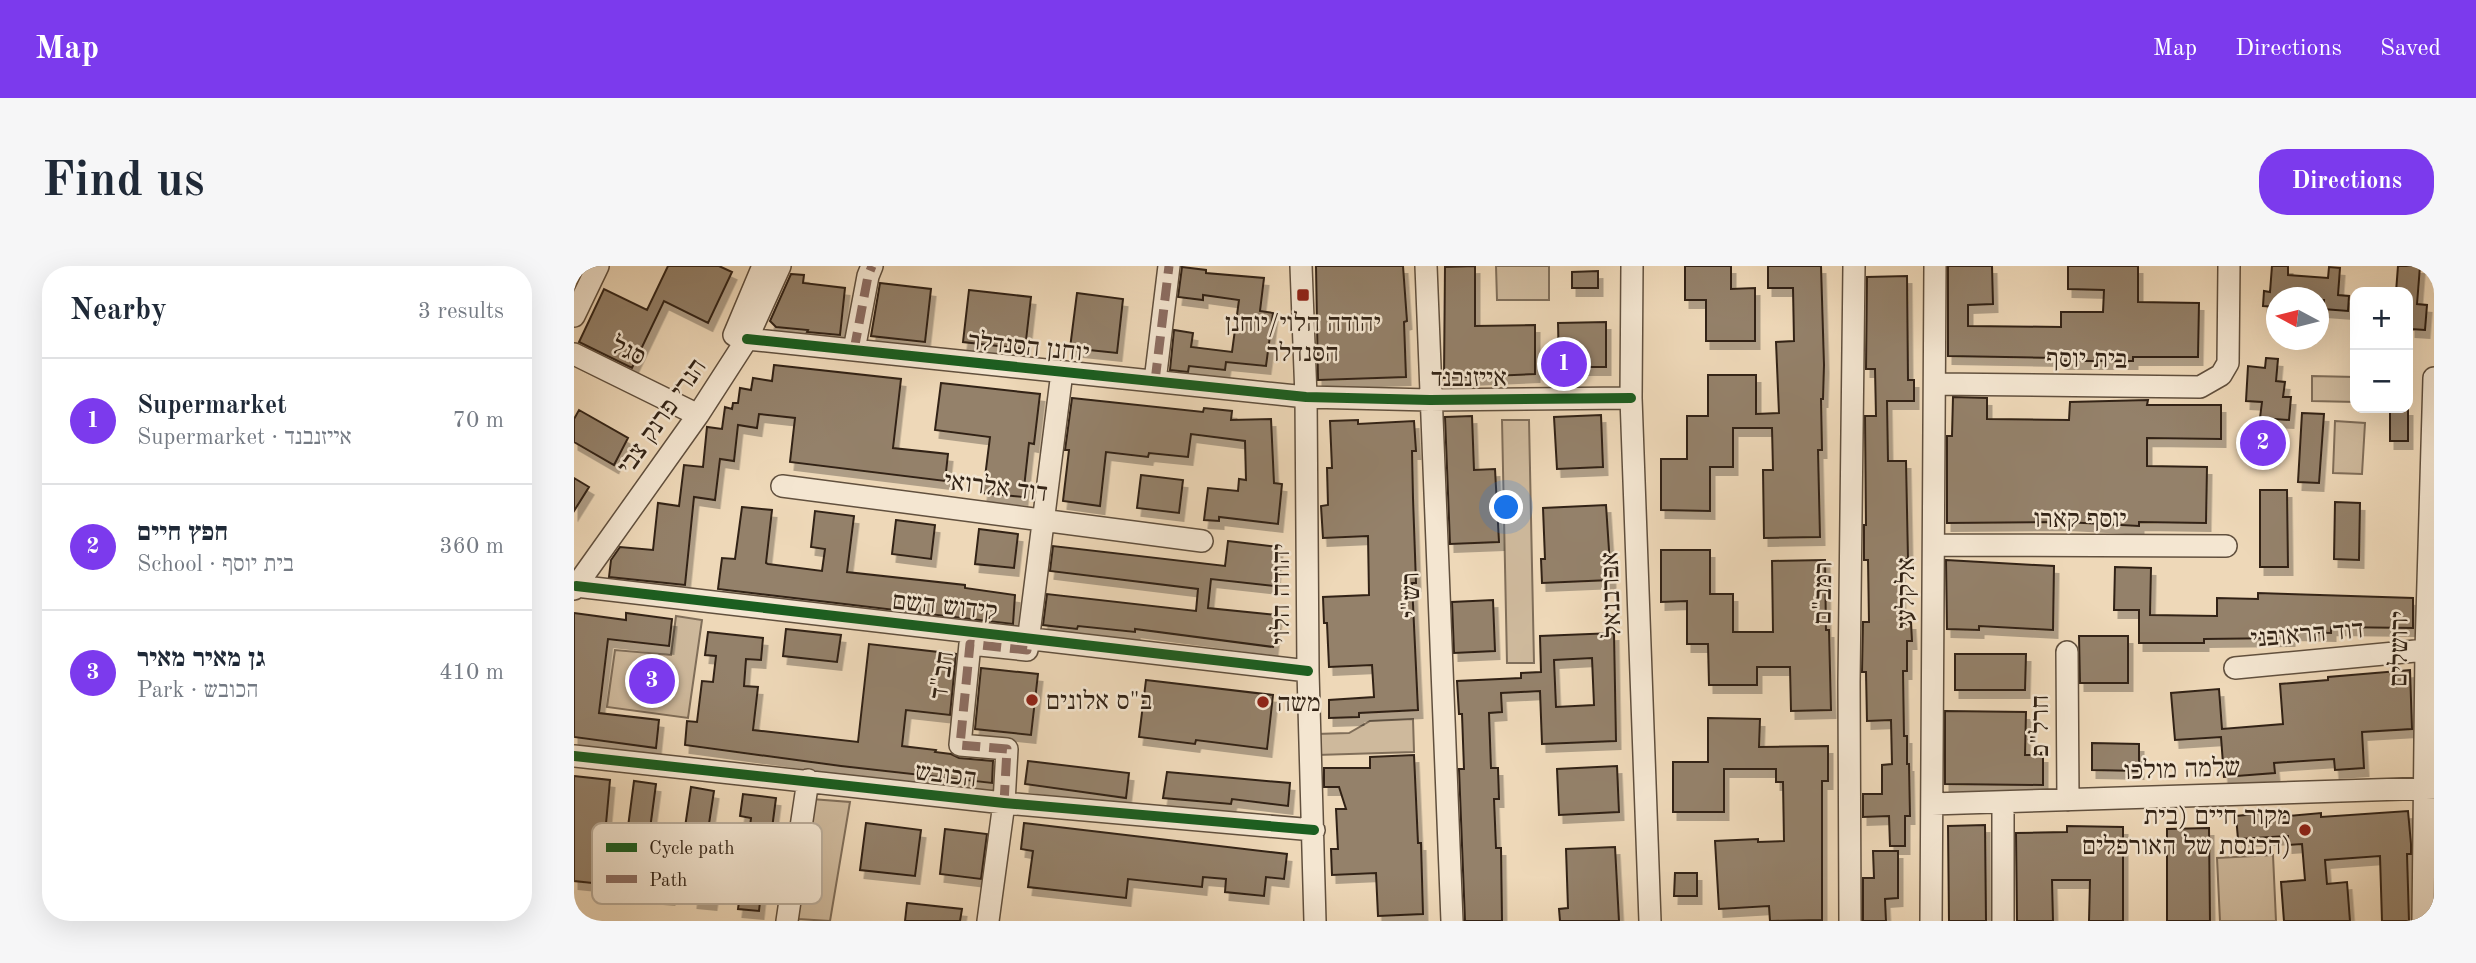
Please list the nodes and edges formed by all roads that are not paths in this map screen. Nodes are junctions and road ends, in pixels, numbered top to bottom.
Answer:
1 (598, 266) edge
2 (763, 266) edge
3 (780, 266) edge
4 (872, 266) edge
5 (1168, 266) edge
6 (1301, 266) edge
7 (1426, 266) edge
8 (1632, 266) edge
9 (1854, 266) edge
10 (1935, 266) edge
11 (2229, 266) edge
12 (574, 316) edge
13 (747, 340) junction
14 (854, 350) junction
15 (574, 355) edge
16 (1062, 372) junction
17 (2434, 378) edge
18 (1155, 382) junction
19 (1935, 384) junction
20 (1306, 397) junction
21 (1631, 398) junction
22 (1430, 400) junction
23 (692, 411) junction
24 (782, 486) dead end
25 (1044, 520) junction
26 (1202, 541) dead end
27 (1934, 545) junction
28 (2226, 546) dead end
29 (575, 581) edge
30 (1029, 637) junction
31 (2426, 650) junction
32 (2067, 652) dead end
33 (2235, 668) dead end
34 (1308, 671) junction
35 (2430, 705) edge
36 (574, 756) edge
37 (808, 780) junction
38 (2429, 789) edge
39 (2068, 800) junction
40 (2003, 802) junction
41 (1004, 803) junction
42 (1932, 804) junction
43 (802, 823) edge
44 (1314, 830) junction
45 (988, 921) edge
46 (1315, 921) edge
47 (1452, 921) edge
48 (1650, 921) edge
49 (1850, 921) edge
50 (1931, 921) edge
51 (2003, 921) edge
52 (2423, 921) edge

1 - 12 street
2 - 23 street, הנרי פרנק צבי
3 - 13 street, הנרי פרנק צבי
4 - 14 street
5 - 18 street
6 - 20 street, יהודה הלוי
7 - 22 street, רש"י
8 - 21 street, אברבנאל
9 - 49 street, רמב"ם
10 - 19 street, אלקלעי
11 - 19 street, בית יוסף
13 - 14 street, יוחנן הסנדלר
13 - 23 street, הנרי פרנק צבי
14 - 16 street, יוחנן הסנדלר
15 - 23 street, סגל
16 - 18 street, יוחנן הסנדלר
16 - 25 street
17 - 31 street, ירושלים
18 - 20 street, יוחנן הסנדלר
19 - 27 street, אלקלעי
20 - 22 street, אייזנבנד
20 - 34 street, יהודה הלוי
21 - 22 street, אייזנבנד
21 - 48 street, אברבנאל
22 - 47 street, רש"י
23 - 29 street, הנרי פרנק צבי
24 - 25 street, דוד אלרואי
25 - 26 street, דוד אלרואי
25 - 30 street
27 - 28 street, יוסף קארו
27 - 42 street, אלקלעי
29 - 30 street, קידוש השם
30 - 34 street, קידוש השם
30 - 41 street, חב"ד
31 - 33 street, דוד הראובני
31 - 35 street, ירושלים
32 - 39 street, חרל"פ
34 - 44 street, יהודה הלוי
35 - 38 street, ירושלים
36 - 37 street, הכובש
37 - 41 street, הכובש
37 - 43 street
38 - 39 street, שלמה מולכו
38 - 52 street, ירושלים
39 - 40 street, שלמה מולכו
40 - 42 street, שלמה מולכו
40 - 51 street
41 - 44 street, הכובש
41 - 45 street, חב"ד
42 - 50 street, אלקלעי
44 - 46 street, יהודה הלוי

